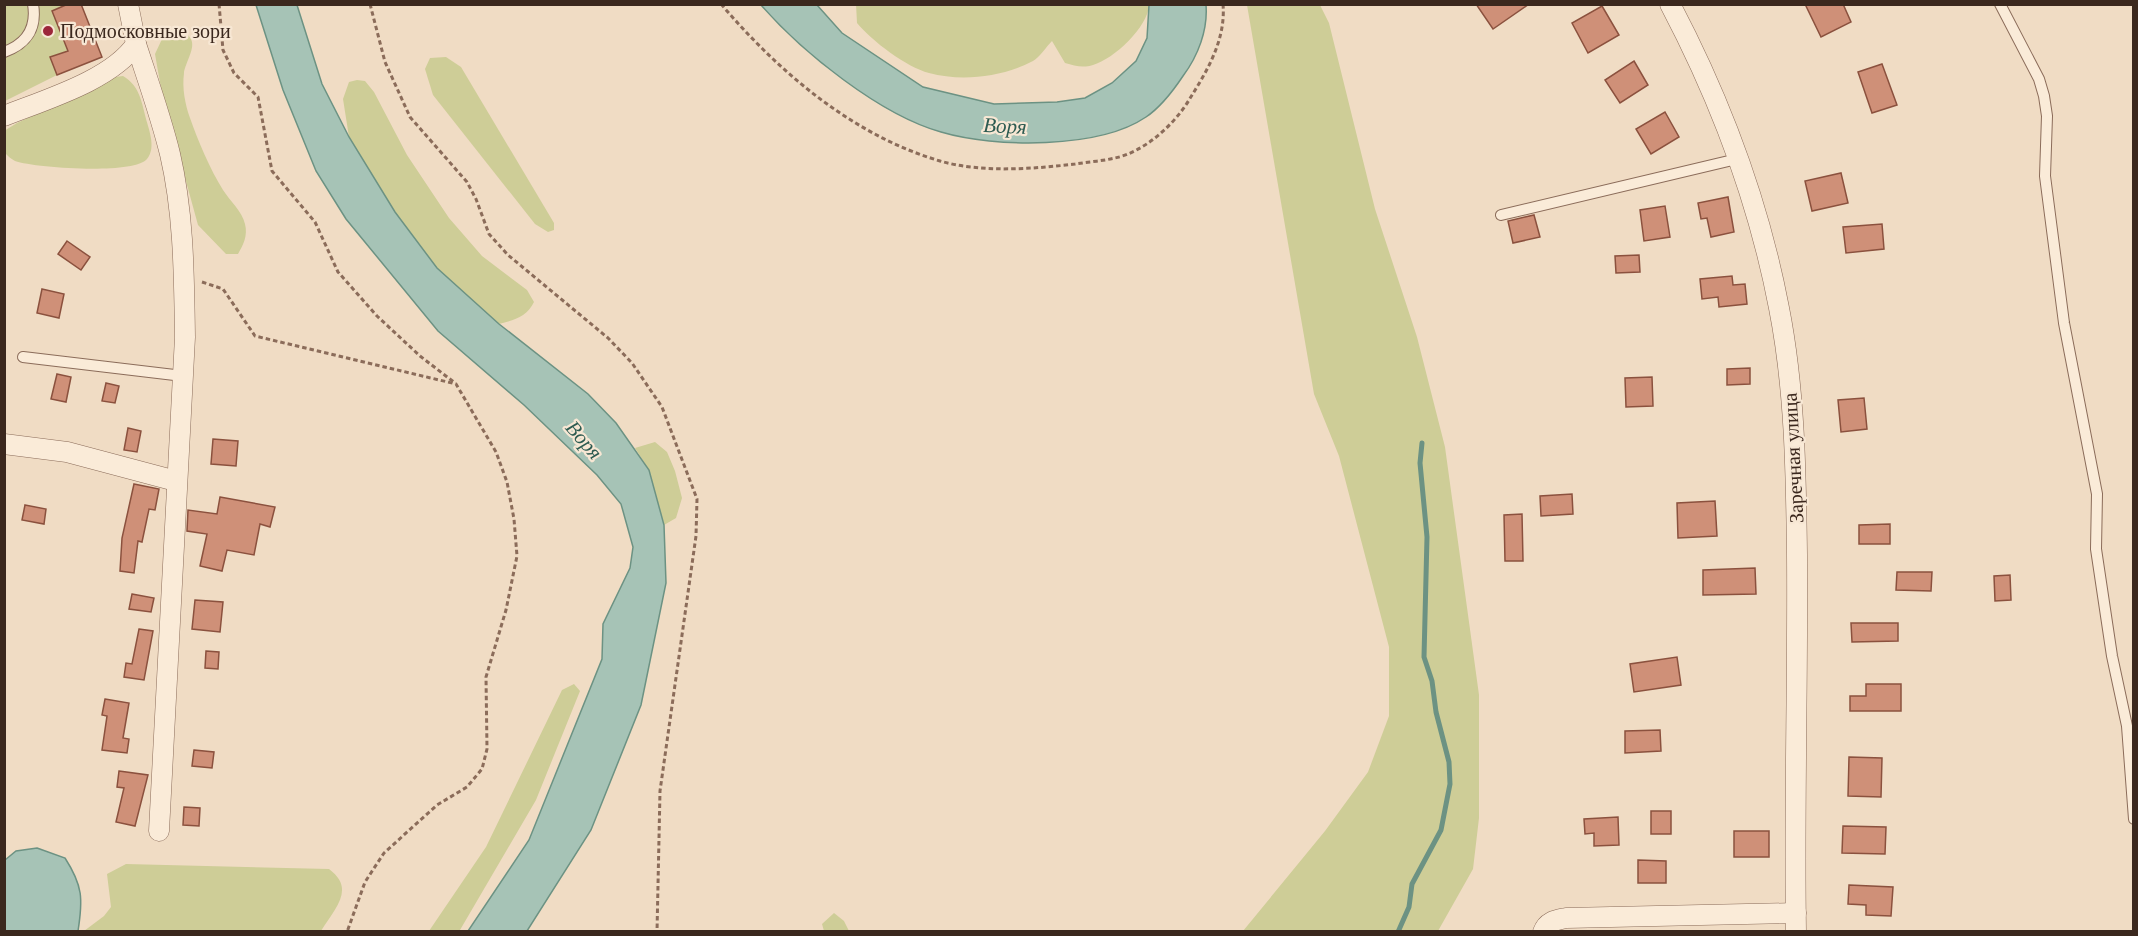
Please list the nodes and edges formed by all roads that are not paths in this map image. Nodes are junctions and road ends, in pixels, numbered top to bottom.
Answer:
1 (33, 4) edge
2 (128, 4) edge
3 (1670, 4) edge
4 (2000, 4) edge
5 (136, 44) junction
6 (4, 51) edge
7 (4, 116) edge
8 (1737, 159) junction
9 (1501, 215) dead end
10 (23, 357) dead end
11 (183, 376) junction
12 (4, 444) edge
13 (176, 481) junction
14 (2133, 819) edge
15 (159, 831) dead end
16 (1796, 922) edge
17 (1543, 932) edge

1 - 6 lane
2 - 5 street
3 - 8 street, Заречная улица
4 - 14 lane
5 - 7 street
5 - 11 street
8 - 9 lane
8 - 16 street, Заречная улица
10 - 11 lane
11 - 13 street
12 - 13 street
13 - 15 street
16 - 17 street

